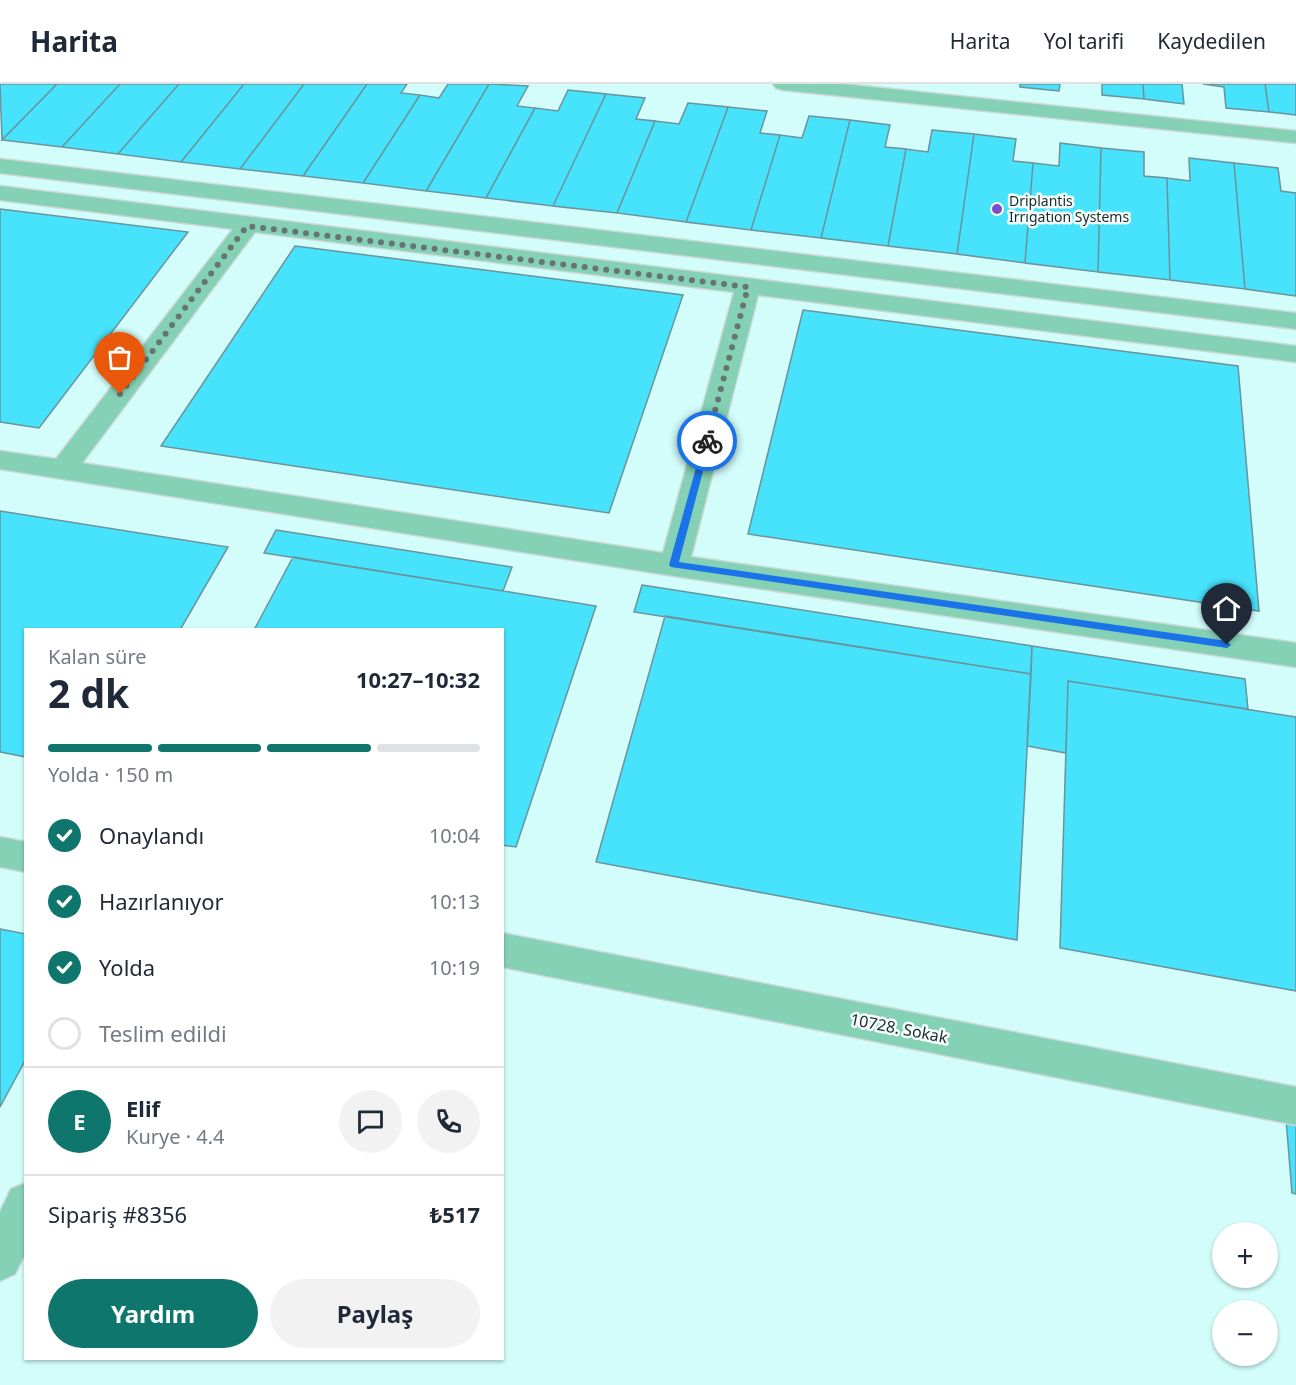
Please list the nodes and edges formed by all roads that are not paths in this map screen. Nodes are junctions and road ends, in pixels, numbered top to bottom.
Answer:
1 (783, 84) edge
2 (1296, 137) edge
3 (0, 166) edge
4 (0, 193) edge
5 (247, 226) junction
6 (748, 287) junction
7 (1296, 321) edge
8 (1296, 354) edge
9 (0, 460) edge
10 (63, 469) junction
11 (674, 565) junction
12 (1296, 655) edge
13 (0, 852) edge
14 (24, 857) edge
15 (504, 950) edge
16 (1296, 1106) edge
17 (24, 1208) edge
18 (0, 1258) edge

1 - 2 lane
3 - 7 lane
4 - 5 lane
5 - 6 lane
5 - 10 lane
6 - 8 lane
6 - 11 lane
9 - 10 lane
10 - 11 lane
11 - 12 lane
13 - 14 lane
15 - 16 lane, 10728. Sokak
17 - 18 lane

